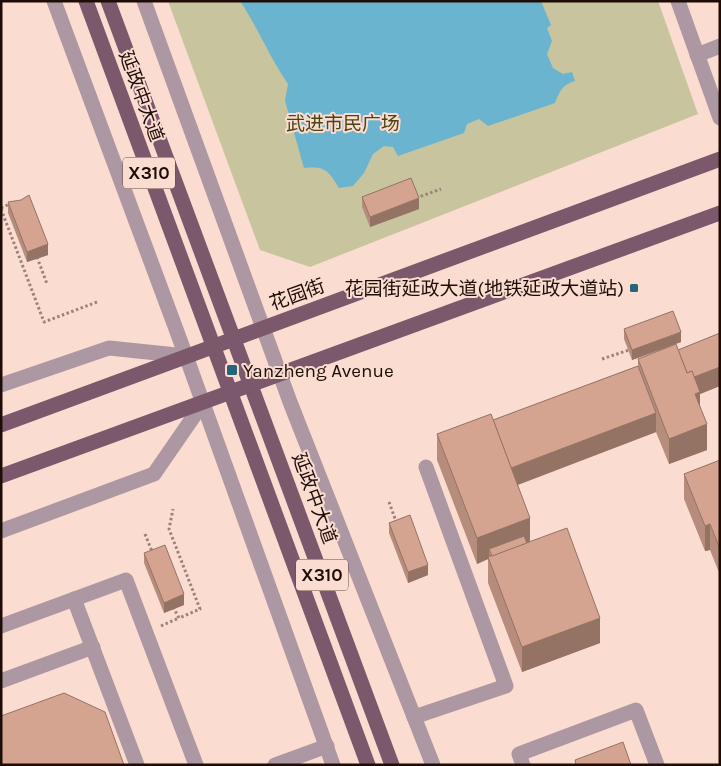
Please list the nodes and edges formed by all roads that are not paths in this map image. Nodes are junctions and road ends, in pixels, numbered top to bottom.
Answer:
1 (54, 1) edge
2 (86, 1) edge
3 (108, 1) edge
4 (144, 1) edge
5 (678, 1) edge
6 (720, 46) edge
7 (697, 55) junction
8 (720, 118) edge
9 (720, 159) edge
10 (720, 213) edge
11 (264, 327) junction
12 (234, 338) junction
13 (213, 346) junction
14 (186, 356) junction
15 (281, 374) junction
16 (1, 384) edge
17 (251, 386) junction
18 (230, 392) junction
19 (203, 403) junction
20 (1, 425) edge
21 (426, 467) dead end
22 (1, 476) edge
23 (1, 531) edge
24 (74, 599) junction
25 (1, 626) edge
26 (93, 647) junction
27 (1, 680) edge
28 (414, 717) junction
29 (327, 746) junction
30 (137, 765) edge
31 (196, 765) edge
32 (275, 765) edge
33 (333, 765) edge
34 (368, 765) edge
35 (392, 765) edge
36 (433, 765) edge
37 (523, 765) edge
38 (657, 765) edge

1 - 14 street
2 - 13 main road, 延政中大道 / X310
3 - 12 main road, 延政中大道 / X310
4 - 11 street
5 - 7 street
6 - 7 street
7 - 8 street
9 - 11 main road, 花园街
10 - 15 main road
11 - 12 main road, 花园街
11 - 15 street
12 - 13 main road, 花园街
12 - 17 main road, X310
13 - 14 main road, 花园街
13 - 18 main road, X310
14 - 16 street
14 - 19 street
14 - 20 main road, 花园街
15 - 17 main road
15 - 28 street
17 - 18 main road
17 - 35 main road, 延政中大道 / X310
18 - 19 main road
18 - 34 main road, X310
19 - 22 main road
19 - 23 street
19 - 29 street
21 - 28 street
24 - 25 street
24 - 26 street
24 - 31 street
26 - 27 street
26 - 30 street
28 - 36 street
29 - 32 street
29 - 33 street
37 - 38 street

